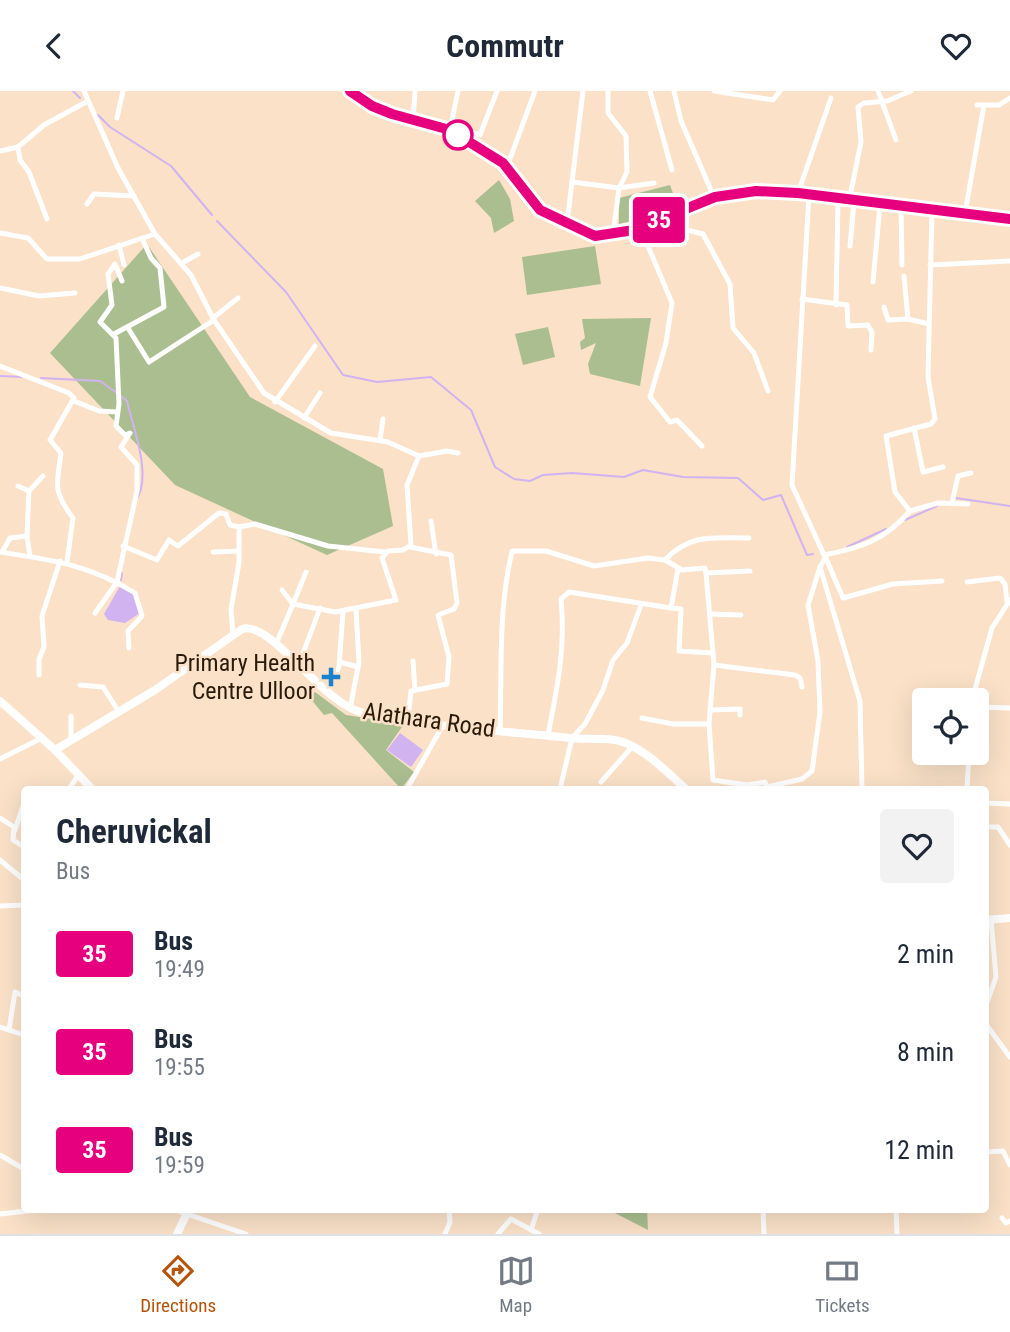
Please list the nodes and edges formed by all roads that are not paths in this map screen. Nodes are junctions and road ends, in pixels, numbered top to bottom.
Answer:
1 (84, 91) edge
2 (122, 91) edge
3 (350, 91) edge
4 (415, 91) edge
5 (458, 91) edge
6 (497, 91) edge
7 (535, 91) edge
8 (583, 91) edge
9 (608, 91) edge
10 (650, 91) edge
11 (674, 91) edge
12 (714, 91) edge
13 (780, 91) edge
14 (878, 91) edge
15 (909, 91) edge
16 (760, 94) edge
17 (831, 98) dead end
18 (1010, 98) edge
19 (88, 101) junction
20 (881, 101) junction
21 (117, 118) dead end
22 (413, 120) junction
23 (450, 127) junction
24 (895, 140) dead end
25 (18, 147) junction
26 (0, 151) edge
27 (506, 167) junction
28 (672, 170) dead end
29 (572, 182) junction
30 (654, 183) dead end
31 (619, 188) junction
32 (798, 193) junction
33 (809, 195) junction
34 (134, 197) junction
35 (715, 197) junction
36 (838, 200) junction
37 (851, 202) junction
38 (87, 204) dead end
39 (880, 205) junction
40 (901, 207) junction
41 (932, 211) junction
42 (965, 213) junction
43 (47, 219) dead end
44 (1010, 219) edge
45 (567, 223) junction
46 (640, 227) junction
47 (0, 233) edge
48 (155, 234) junction
49 (613, 235) junction
50 (645, 237) junction
51 (142, 238) junction
52 (119, 245) junction
53 (850, 246) dead end
54 (198, 254) dead end
55 (1010, 261) edge
56 (182, 263) junction
57 (124, 265) dead end
58 (902, 265) dead end
59 (930, 265) junction
60 (904, 276) dead end
61 (122, 281) dead end
62 (873, 282) dead end
63 (0, 288) edge
64 (75, 293) dead end
65 (238, 298) dead end
66 (802, 299) junction
67 (836, 305) junction
68 (884, 307) dead end
69 (213, 319) junction
70 (908, 319) junction
71 (929, 324) junction
72 (128, 328) junction
73 (114, 334) junction
74 (315, 346) dead end
75 (871, 350) dead end
76 (0, 366) edge
77 (768, 391) dead end
78 (320, 393) dead end
79 (74, 401) junction
80 (275, 402) junction
81 (117, 412) junction
82 (304, 418) junction
83 (383, 419) dead end
84 (914, 428) junction
85 (380, 440) junction
86 (702, 446) dead end
87 (458, 453) dead end
88 (419, 456) junction
89 (943, 467) dead end
90 (971, 473) dead end
91 (43, 476) dead end
92 (18, 486) dead end
93 (29, 491) junction
94 (952, 503) junction
95 (968, 504) dead end
96 (910, 511) junction
97 (431, 520) dead end
98 (239, 527) junction
99 (27, 536) junction
100 (749, 538) dead end
101 (123, 546) junction
102 (410, 547) junction
103 (239, 551) junction
104 (1, 552) edge
105 (213, 552) dead end
106 (386, 552) junction
107 (436, 554) junction
108 (30, 556) junction
109 (825, 556) junction
110 (665, 560) junction
111 (63, 561) junction
112 (820, 567) junction
113 (678, 569) junction
114 (750, 571) dead end
115 (306, 572) dead end
116 (706, 573) junction
117 (942, 581) dead end
118 (117, 582) junction
119 (967, 582) dead end
120 (282, 590) dead end
121 (1009, 601) edge
122 (293, 604) junction
123 (641, 605) junction
124 (320, 608) junction
125 (671, 608) junction
126 (356, 610) junction
127 (342, 611) junction
128 (95, 613) dead end
129 (710, 614) junction
130 (741, 615) dead end
131 (233, 635) junction
132 (277, 642) junction
133 (129, 648) dead end
134 (713, 653) junction
135 (413, 661) dead end
136 (340, 662) junction
137 (714, 665) junction
138 (298, 667) junction
139 (358, 667) junction
140 (39, 675) dead end
141 (80, 685) dead end
142 (802, 687) dead end
143 (975, 688) edge
144 (415, 690) junction
145 (327, 692) junction
146 (0, 701) edge
147 (989, 707) edge
148 (1010, 708) edge
149 (350, 709) junction
150 (710, 710) junction
151 (119, 712) junction
152 (740, 715) dead end
153 (71, 716) dead end
154 (642, 718) dead end
155 (408, 719) junction
156 (443, 724) junction
157 (709, 724) junction
158 (500, 730) junction
159 (548, 735) junction
160 (572, 738) junction
161 (42, 739) junction
162 (71, 741) junction
163 (632, 747) junction
164 (55, 750) junction
165 (0, 759) edge
166 (968, 765) edge
167 (79, 774) junction
168 (601, 782) dead end
169 (71, 786) edge
170 (89, 786) edge
171 (409, 786) edge
172 (561, 786) edge
173 (683, 786) edge
174 (766, 786) edge
175 (775, 786) edge
176 (862, 786) edge
177 (967, 786) edge
178 (989, 803) edge
179 (1010, 804) edge
180 (21, 812) edge
181 (0, 818) edge
182 (989, 827) edge
183 (15, 830) junction
184 (21, 845) edge
185 (1010, 845) edge
186 (0, 860) edge
187 (21, 878) edge
188 (21, 905) edge
189 (0, 907) edge
190 (1010, 918) edge
191 (989, 920) edge
192 (989, 927) edge
193 (21, 995) edge
194 (989, 996) edge
195 (0, 1027) edge
196 (989, 1029) edge
197 (9, 1030) junction
198 (21, 1034) edge
199 (1010, 1057) edge
200 (989, 1152) edge
201 (0, 1155) edge
202 (1010, 1165) edge
203 (21, 1167) edge
204 (21, 1212) edge
205 (188, 1213) edge
206 (194, 1213) edge
207 (449, 1213) edge
208 (537, 1213) edge
209 (763, 1213) edge
210 (897, 1213) edge
211 (0, 1214) edge
212 (1002, 1218) dead end
213 (1010, 1221) edge
214 (531, 1230) junction
215 (177, 1234) edge
216 (246, 1234) edge
217 (445, 1234) edge
218 (498, 1234) edge
219 (540, 1234) edge
220 (764, 1234) edge
221 (897, 1234) edge

1 - 19 street
2 - 21 street
3 - 22 main road
4 - 22 street
5 - 23 street
6 - 23 street
7 - 27 street
8 - 29 street
9 - 31 street
10 - 28 street
11 - 35 street
12 - 16 street
13 - 16 street
14 - 20 street
15 - 20 street
17 - 32 street
18 - 42 street
19 - 25 street
19 - 34 street
20 - 24 street
20 - 37 street
22 - 23 main road
23 - 27 main road
25 - 26 street
25 - 43 street
27 - 45 main road
29 - 31 street
29 - 45 street
30 - 31 street
31 - 49 street
32 - 33 main road
32 - 35 main road
33 - 36 main road
33 - 66 street
34 - 38 street
34 - 48 street
35 - 46 main road
36 - 37 main road
36 - 67 street
37 - 39 main road
37 - 53 street
39 - 40 main road
39 - 62 street
40 - 41 main road
40 - 58 street
41 - 42 main road
41 - 59 street
42 - 44 main road
45 - 49 main road
46 - 49 main road
46 - 50 street
47 - 52 street
48 - 51 street
48 - 56 street
50 - 77 street
50 - 86 street
51 - 52 street
51 - 72 street
52 - 57 street
54 - 56 street
55 - 59 street
56 - 69 street
59 - 71 street
60 - 70 street
61 - 73 street
63 - 64 street
65 - 69 street
66 - 67 street
66 - 109 street
67 - 75 street
68 - 70 street
69 - 72 street
69 - 80 street
70 - 71 street
71 - 84 street
72 - 73 street
73 - 81 street
74 - 80 street
76 - 79 street
78 - 82 street
79 - 81 street
79 - 111 street
80 - 82 street
81 - 101 street
82 - 85 street
83 - 85 street
84 - 89 street
84 - 96 street
85 - 88 street
87 - 88 street
88 - 102 street
90 - 94 street
91 - 93 street
92 - 93 street
93 - 99 street
94 - 95 street
94 - 96 street
96 - 109 street
97 - 107 street
98 - 101 street
98 - 103 street
98 - 106 street
99 - 104 street
99 - 108 street
100 - 110 street
101 - 118 street
102 - 106 street
102 - 107 street
103 - 105 street
103 - 131 street
104 - 108 street
106 - 126 street
107 - 144 street
108 - 111 street
109 - 112 street
109 - 117 street
110 - 113 street
110 - 158 street
111 - 118 street
111 - 140 street
112 - 175 street
112 - 176 street
113 - 116 street
113 - 125 street
114 - 116 street
115 - 122 street
116 - 129 street
118 - 128 street
118 - 133 street
119 - 121 street
120 - 122 street
121 - 143 street
122 - 124 street
122 - 132 street
123 - 125 street
123 - 159 street
123 - 160 street
124 - 127 street
124 - 138 street
125 - 134 street
126 - 127 street
126 - 139 street
127 - 136 street
129 - 130 street
129 - 134 street
131 - 132 main road, Alathara Road
131 - 151 main road
132 - 138 main road, Alathara Road
134 - 137 street
135 - 144 street
136 - 139 street
136 - 145 street
137 - 142 street
137 - 150 street
138 - 145 main road, Alathara Road
139 - 149 street
141 - 151 street
144 - 155 street
145 - 149 main road, Alathara Road
146 - 161 main road
147 - 148 street
149 - 155 main road, Alathara Road
150 - 152 street
150 - 157 street
151 - 162 main road
153 - 162 street
154 - 157 street
155 - 156 main road, Alathara Road
156 - 158 main road, Alathara Road
156 - 171 street
157 - 174 street
158 - 159 main road, Alathara Road
159 - 160 main road, Alathara Road
160 - 163 main road, Alathara Road
160 - 172 street
161 - 164 main road
161 - 165 street
162 - 164 main road
163 - 168 street
163 - 173 main road, Alathara Road
164 - 167 main road
166 - 177 street
167 - 169 street
167 - 170 main road
178 - 179 street
180 - 183 street
181 - 183 street
182 - 185 street
183 - 184 street
186 - 187 street
188 - 189 street
190 - 191 main road
192 - 194 street
193 - 197 street
195 - 197 street
196 - 199 street
197 - 198 street
200 - 202 street
201 - 203 street
204 - 211 street
205 - 215 main road
206 - 216 street
207 - 217 street
208 - 214 street
209 - 220 street
210 - 221 street
212 - 213 street
214 - 218 street
214 - 219 street

